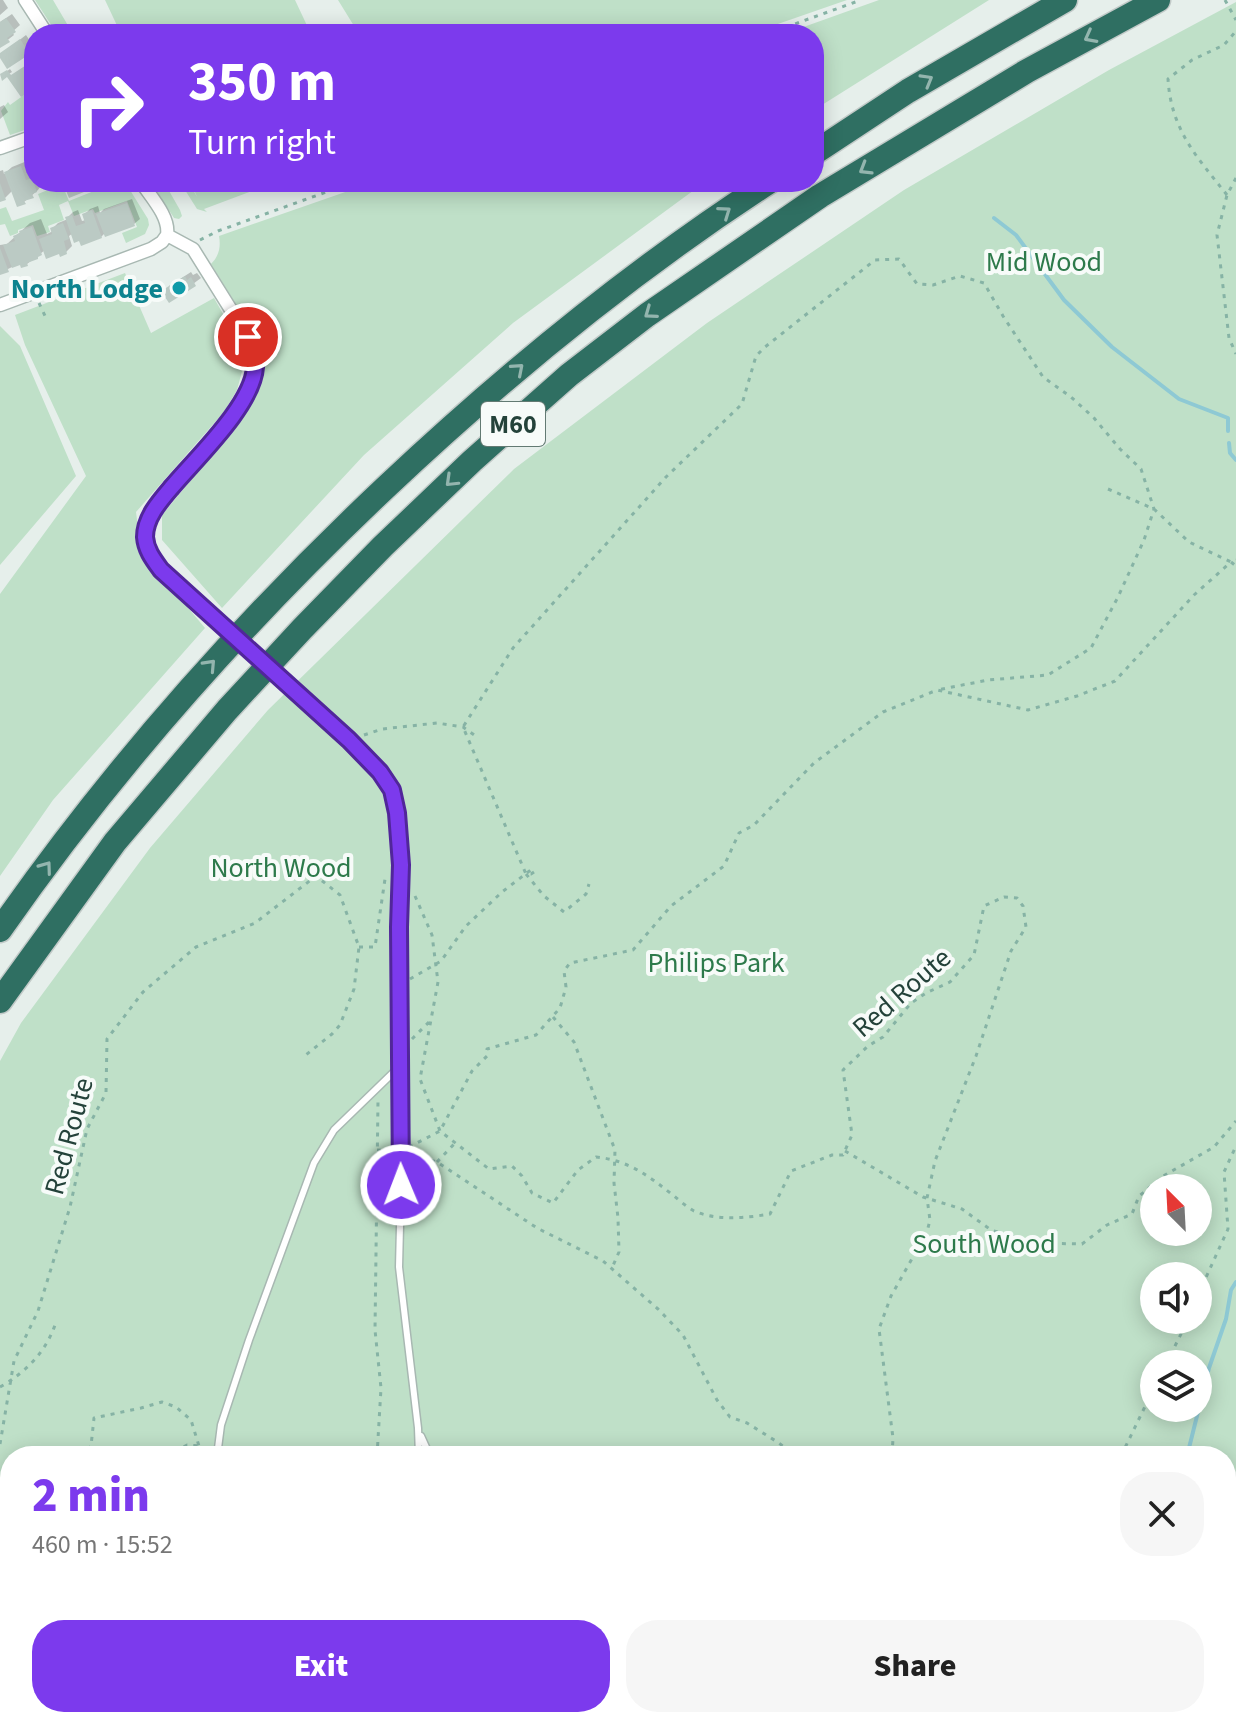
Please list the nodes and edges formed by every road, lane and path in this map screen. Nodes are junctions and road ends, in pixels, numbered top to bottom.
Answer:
1 (25, 0) edge
2 (861, 0) edge
3 (1065, 0) edge
4 (1158, 0) edge
5 (1225, 0) edge
6 (1236, 20) edge
7 (41, 24) edge
8 (795, 24) edge
9 (1236, 31) edge
10 (24, 140) edge
11 (824, 146) edge
12 (0, 148) edge
13 (1236, 178) edge
14 (147, 192) edge
15 (326, 192) edge
16 (753, 192) edge
17 (1227, 195) junction
18 (167, 235) junction
19 (190, 246) junction
20 (917, 284) junction
21 (910, 288) dead end
22 (0, 305) edge
23 (1236, 354) edge
24 (1108, 489) dead end
25 (1154, 509) junction
26 (1233, 561) edge
27 (1236, 566) edge
28 (937, 690) junction
29 (463, 727) junction
30 (477, 737) dead end
31 (349, 740) junction
32 (533, 871) dead end
33 (526, 874) junction
34 (589, 884) dead end
35 (401, 885) junction
36 (0, 930) edge
37 (359, 947) junction
38 (436, 965) junction
39 (400, 985) junction
40 (0, 1001) edge
41 (553, 1017) junction
42 (431, 1021) junction
43 (401, 1051) junction
44 (302, 1058) dead end
45 (400, 1066) junction
46 (378, 1089) junction
47 (1236, 1121) edge
48 (440, 1131) junction
49 (456, 1142) junction
50 (1236, 1146) edge
51 (377, 1150) junction
52 (385, 1150) dead end
53 (845, 1151) junction
54 (615, 1160) junction
55 (437, 1162) junction
56 (927, 1198) junction
57 (1212, 1264) edge
58 (611, 1268) junction
59 (55, 1325) dead end
60 (11, 1381) junction
61 (0, 1387) edge
62 (1140, 1417) edge
63 (418, 1428) junction
64 (0, 1444) edge
65 (91, 1446) edge
66 (185, 1446) edge
67 (199, 1446) joint
68 (216, 1446) edge
69 (378, 1446) edge
70 (419, 1446) edge
71 (424, 1446) edge
72 (783, 1446) edge
73 (893, 1446) edge
74 (1126, 1446) edge

1 - 7 street
2 - 8 path
11 -> 3 highway
4 -> 40 highway, M60
5 - 6 path
9 - 17 path
10 - 12 street
13 - 17 path
14 - 18 street
15 - 19 path
36 -> 16 highway, M60
17 - 23 path
18 - 19 street
18 - 22 street
19 - 31 street, bridge
20 - 21 path
20 - 25 path
20 - 29 path
24 - 25 path
25 - 26 path
25 - 28 path
26 - 27 path
26 - 28 path
28 - 41 path
29 - 30 path
29 - 31 path
29 - 33 path
31 - 35 street
32 - 33 path
33 - 34 path
33 - 38 path
35 - 37 path
35 - 38 path
35 - 39 street
37 - 44 path, Red Route
37 - 60 path, Red Route
38 - 39 path
38 - 42 path
39 - 43 street
41 - 48 path
41 - 54 path
42 - 43 path
42 - 48 path
43 - 45 street
45 - 46 lane
45 - 63 lane
46 - 51 path
46 - 68 lane
47 - 56 path
48 - 49 path
48 - 55 path
49 - 54 path
49 - 55 path
50 - 57 path
51 - 52 path
51 - 69 path
53 - 54 path
53 - 56 path
53 - 56 path, Red Route
54 - 58 path
55 - 58 path
56 - 73 path, Red Route
58 - 72 path
59 - 60 path
60 - 61 path
60 - 64 path, Red Route
62 - 74 path
63 - 70 lane
63 - 71 lane
65 - 67 path
66 - 67 path

